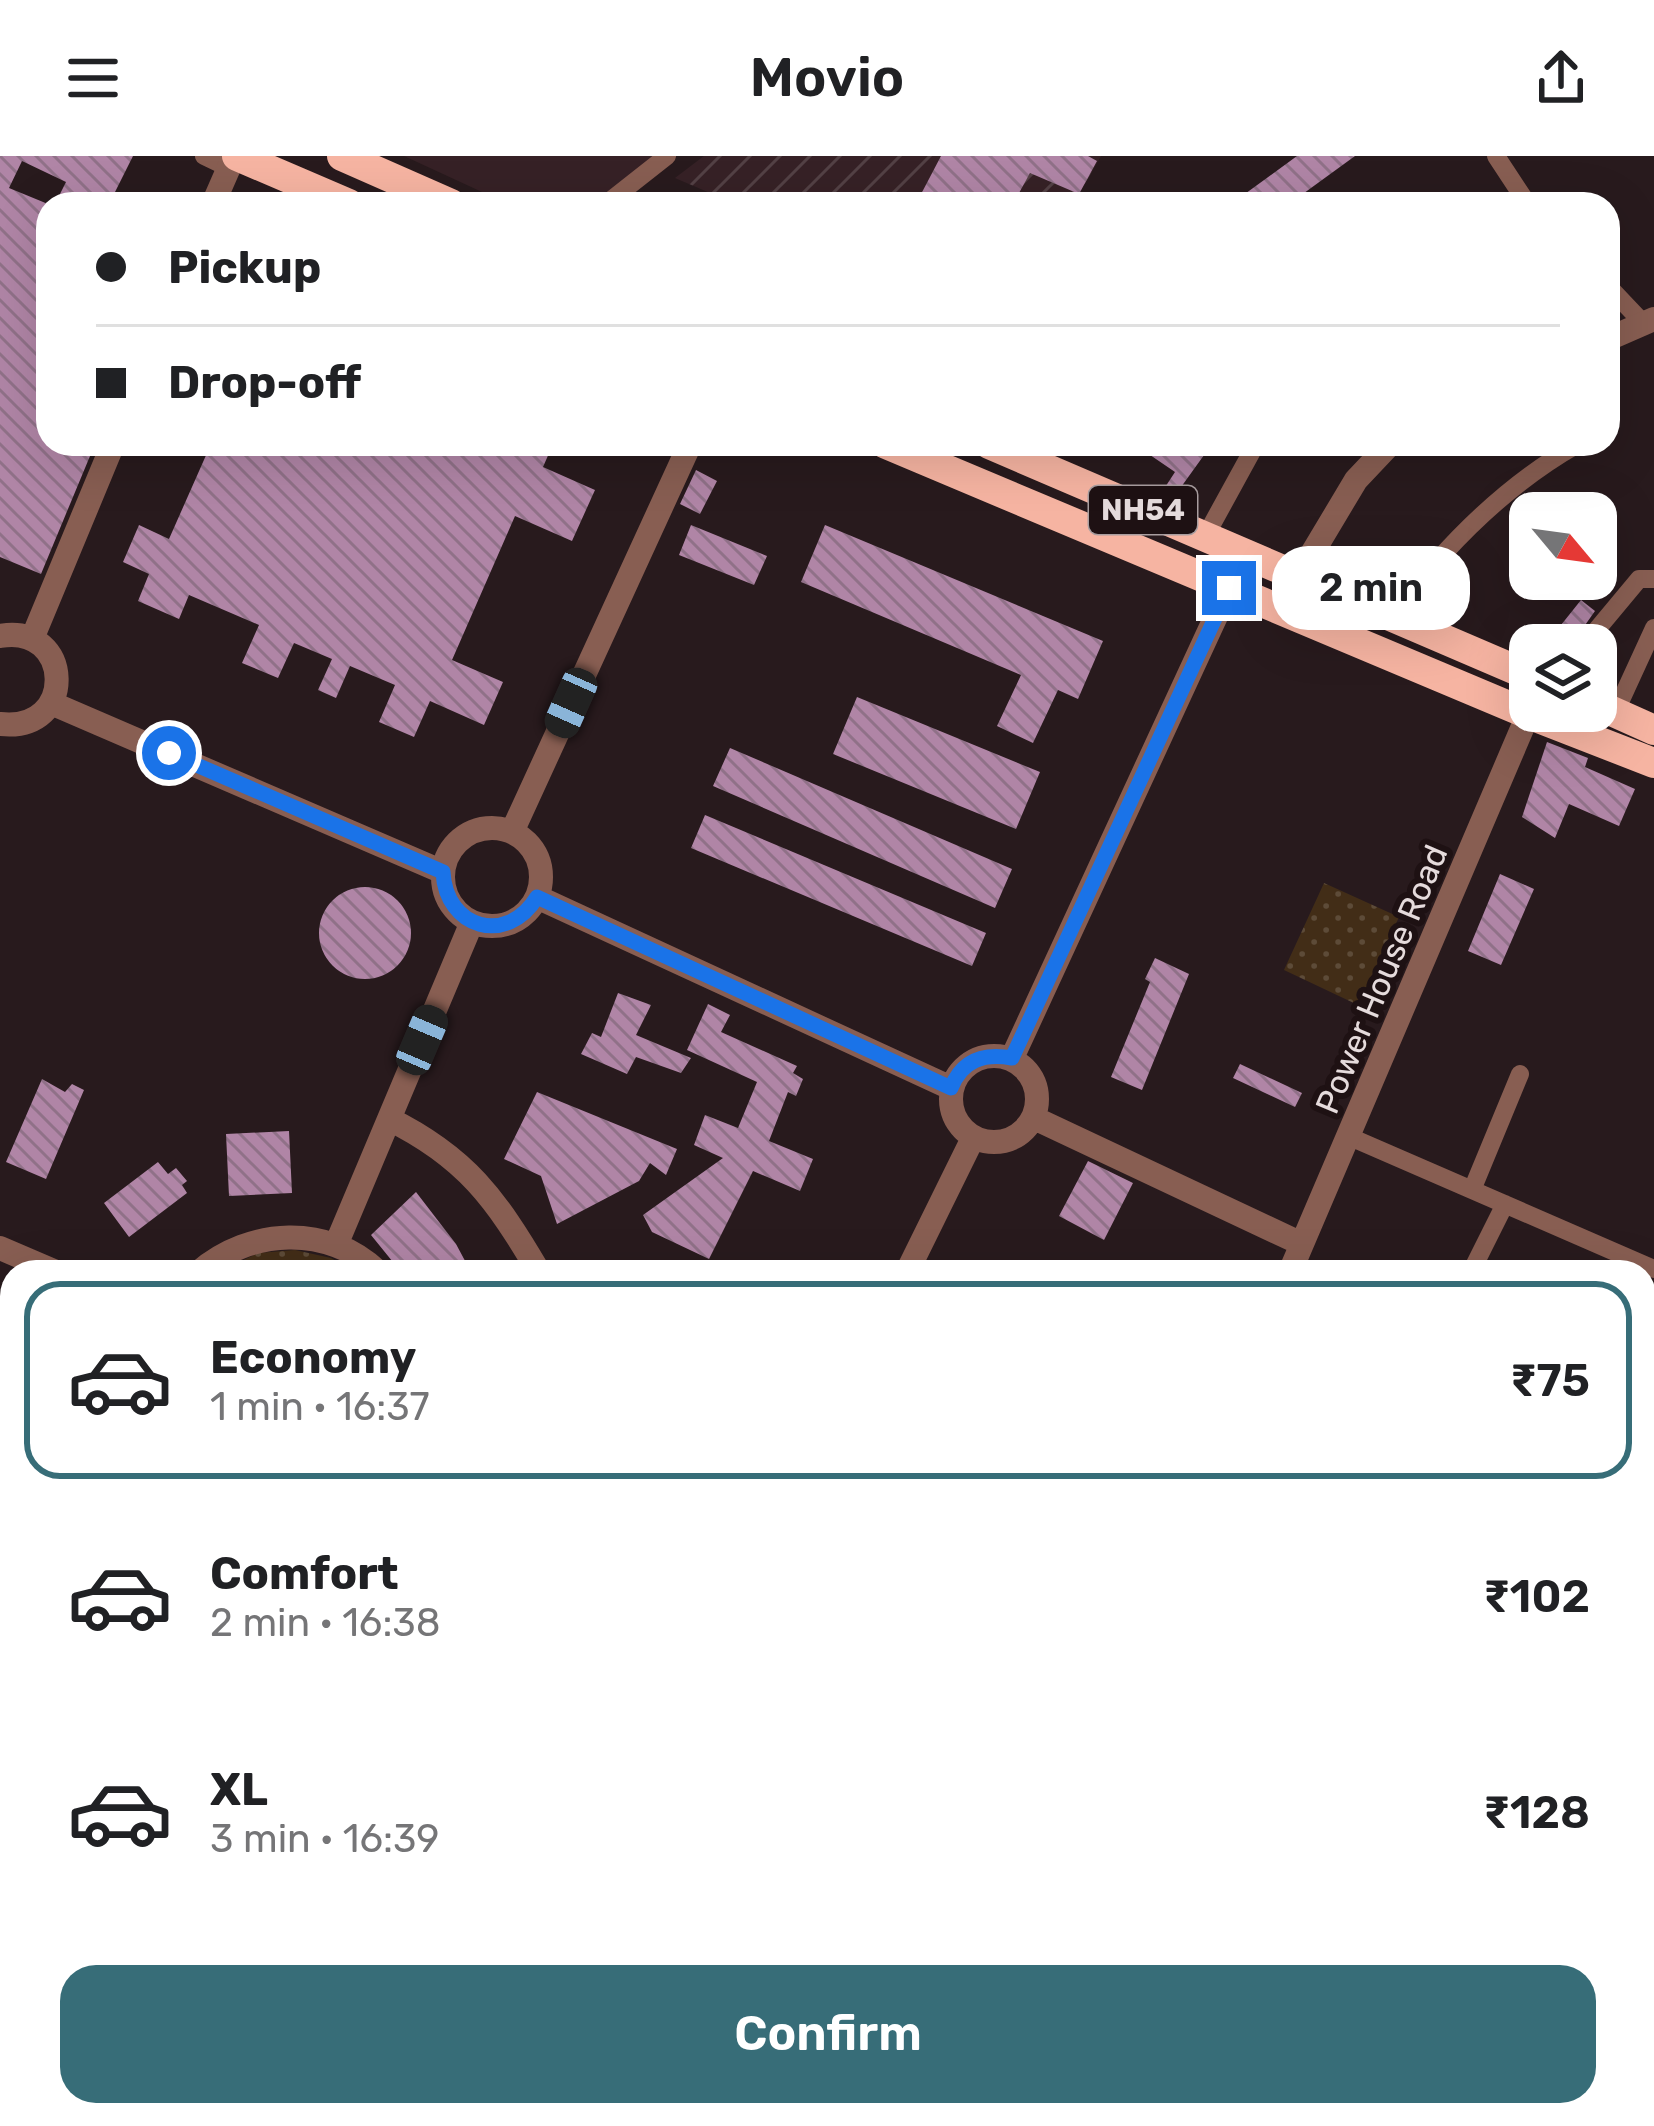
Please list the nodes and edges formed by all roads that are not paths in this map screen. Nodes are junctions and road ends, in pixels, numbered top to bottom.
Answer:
1 (204, 156) edge
2 (342, 156) edge
3 (667, 156) edge
4 (1496, 156) edge
5 (233, 160) edge
6 (218, 192) edge
7 (317, 192) edge
8 (424, 192) edge
9 (621, 192) edge
10 (1519, 192) edge
11 (1620, 297) edge
12 (1649, 322) edge
13 (1620, 335) edge
14 (108, 456) edge
15 (684, 456) edge
16 (915, 456) edge
17 (1017, 456) edge
18 (1249, 456) edge
19 (1379, 456) edge
20 (1562, 456) edge
21 (1205, 537) junction
22 (1298, 577) junction
23 (1654, 579) edge
24 (1229, 588) junction
25 (1392, 617) junction
26 (1602, 624) edge
27 (1654, 628) edge
28 (0, 636) edge
29 (32, 639) junction
30 (1509, 667) edge
31 (1617, 689) edge
32 (51, 703) junction
33 (1509, 704) edge
34 (1617, 714) edge
35 (0, 724) edge
36 (1654, 730) edge
37 (1521, 732) edge
38 (1578, 732) edge
39 (1654, 763) edge
40 (512, 832) junction
41 (443, 872) junction
42 (537, 897) junction
43 (472, 922) junction
44 (1012, 1058) junction
45 (1520, 1074) dead end
46 (951, 1088) junction
47 (1034, 1118) junction
48 (389, 1119) junction
49 (1350, 1137) junction
50 (973, 1138) junction
51 (1472, 1190) junction
52 (1504, 1204) junction
53 (1302, 1244) junction
54 (336, 1245) junction
55 (213, 1260) edge
56 (359, 1260) edge
57 (531, 1260) edge
58 (913, 1260) edge
59 (1295, 1260) edge
60 (1477, 1260) edge
61 (1633, 1260) edge

1 - 5 street
2 - 8 highway
3 - 9 street
4 - 10 street
5 - 6 street
5 - 7 highway
11 - 12 street
12 - 13 street
14 - 29 street
15 - 40 street
16 - 24 highway, NH54
17 - 21 highway, NH54
18 - 21 street
19 - 22 street
20 - 25 street
21 - 22 highway, NH54
22 - 25 highway, NH54
23 - 26 street
24 - 33 highway, NH54
24 - 44 street
25 - 30 highway, NH54
27 - 31 street
28 - 29 street
29 - 32 street
32 - 35 street
32 - 41 street
34 - 36 highway
37 - 49 street, Power House Road
38 - 39 highway, NH54
40 - 41 street
40 - 42 street
41 - 43 street
42 - 43 street
42 - 46 street
43 - 48 street
44 - 46 street
44 - 47 street
45 - 51 street
46 - 50 street
47 - 50 street
47 - 53 street
48 - 54 street
48 - 57 street
49 - 51 street
49 - 53 street, Power House Road
50 - 58 street
51 - 52 street
52 - 60 street
52 - 61 street
53 - 59 street, Power House Road
54 - 55 street
54 - 56 street

